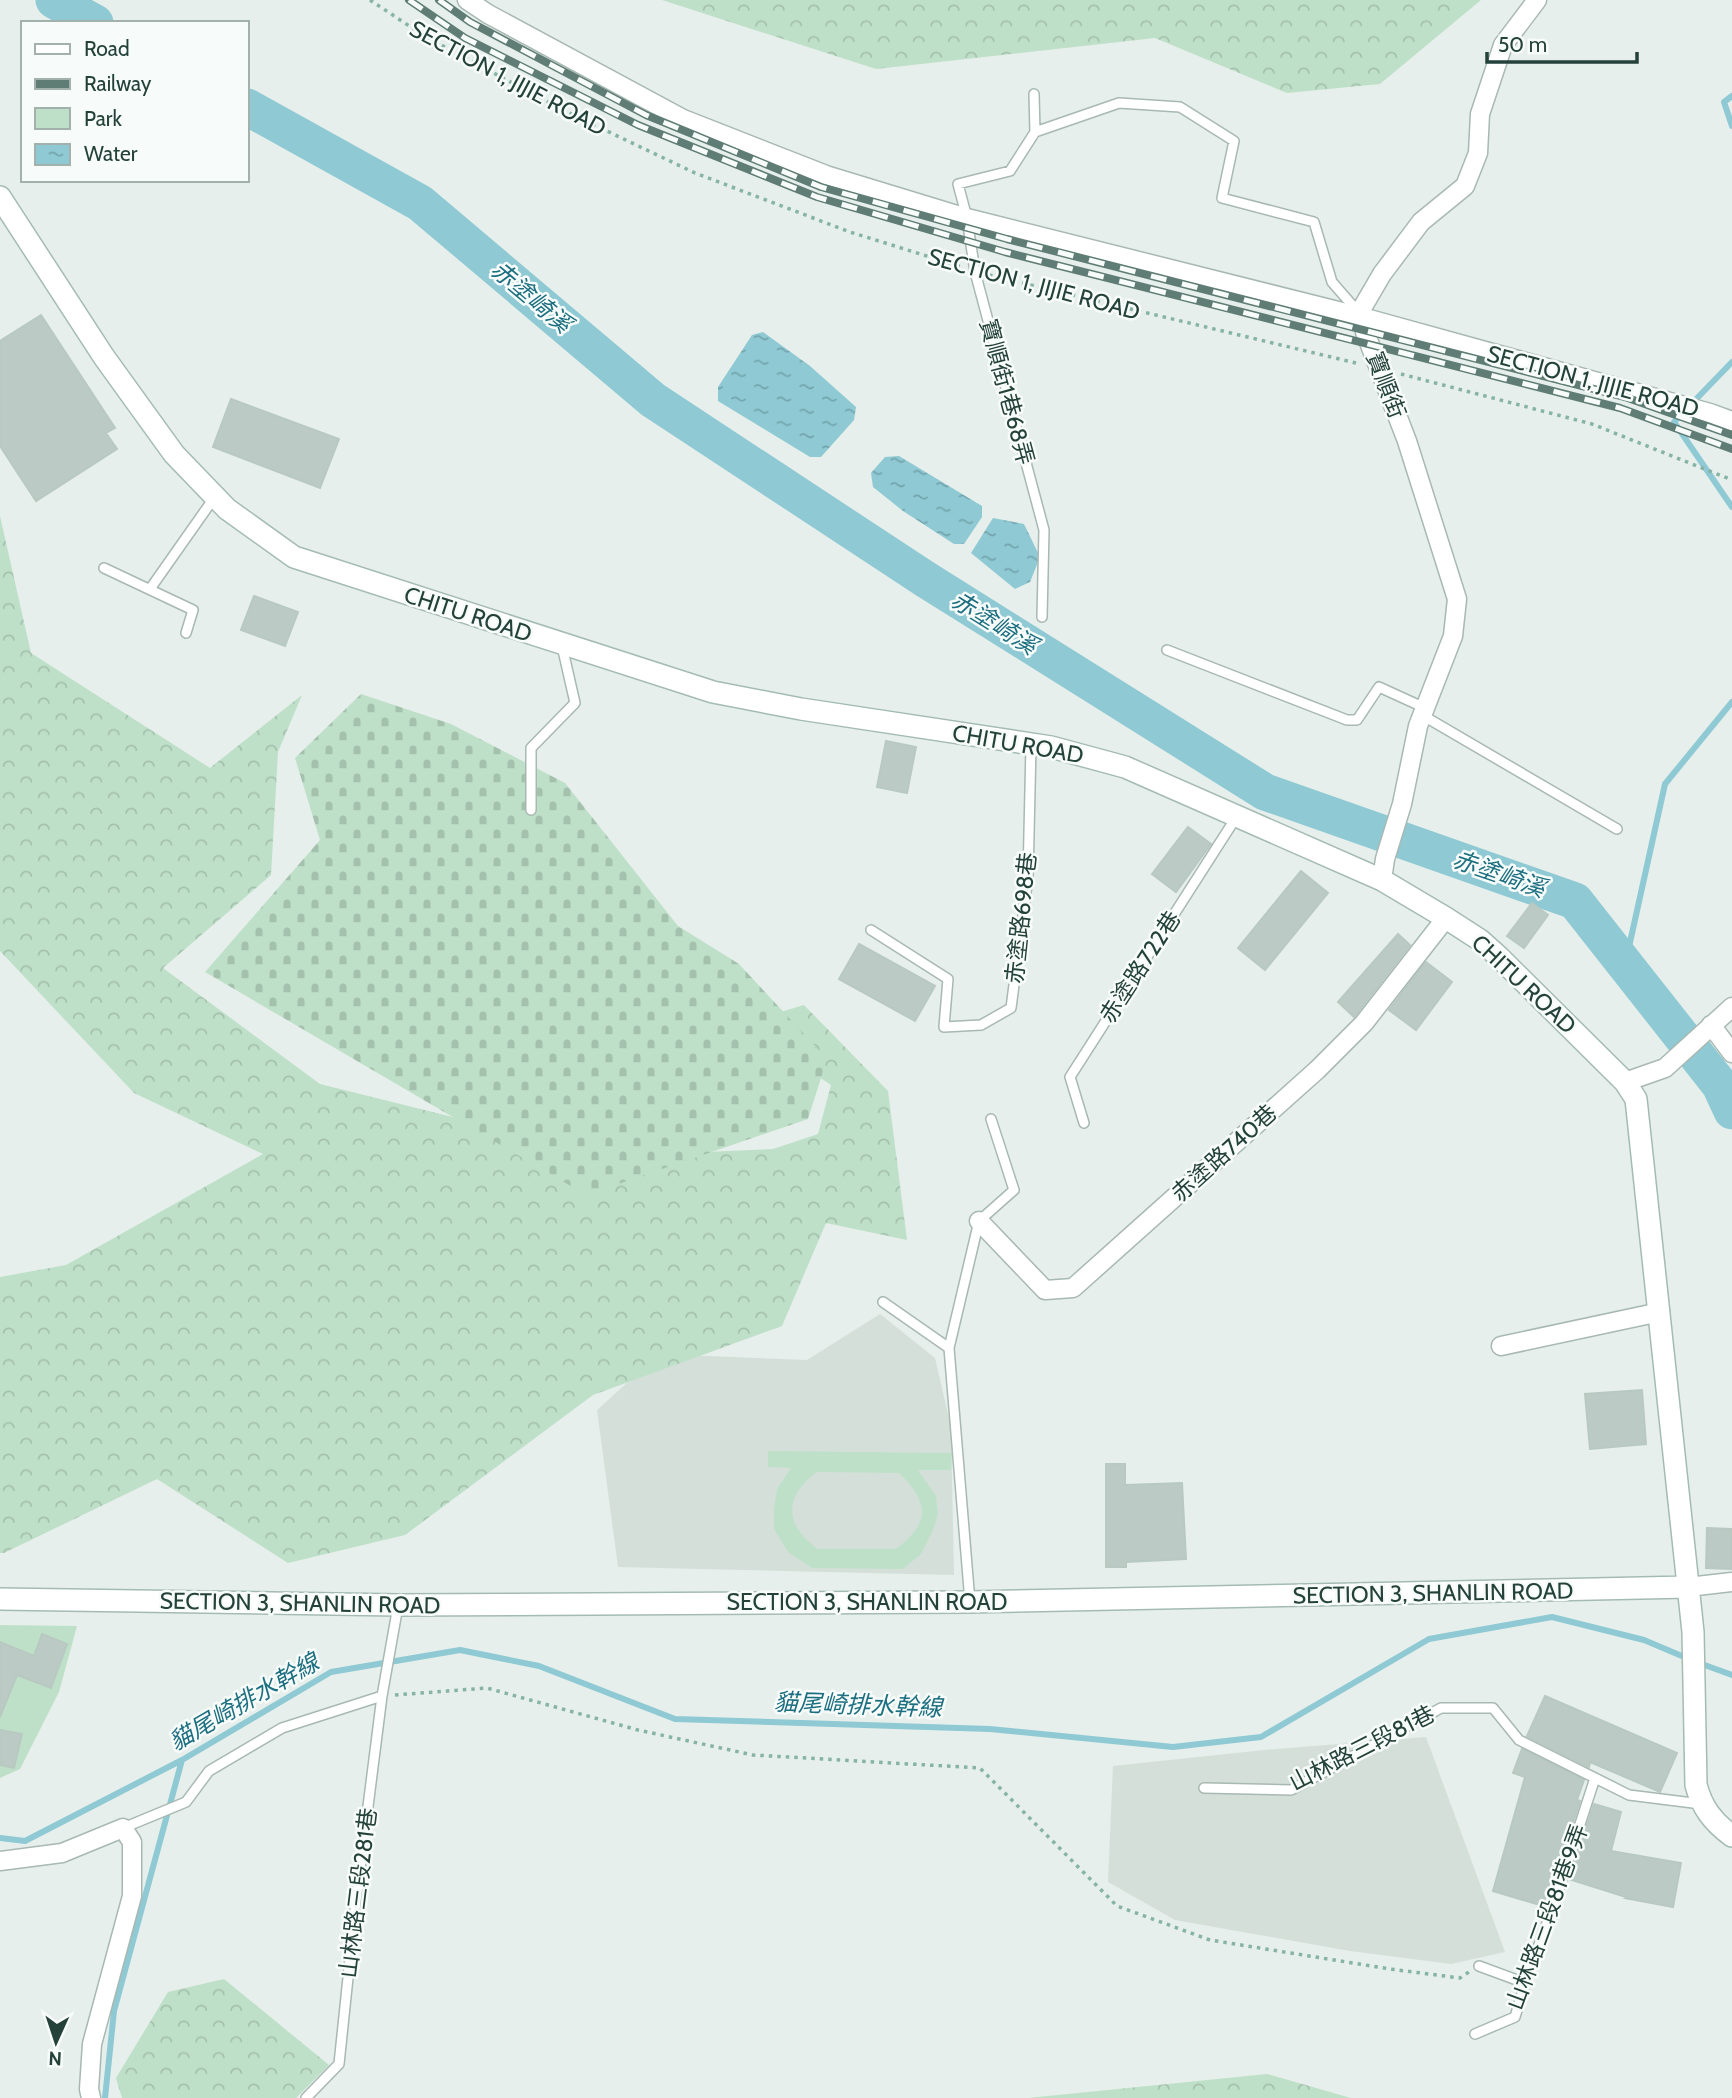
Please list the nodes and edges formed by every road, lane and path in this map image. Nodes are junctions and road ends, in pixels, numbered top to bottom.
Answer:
1 (370, 0) edge
2 (467, 0) edge
3 (1537, 0) edge
4 (1034, 94) dead end
5 (1035, 132) junction
6 (0, 197) edge
7 (967, 218) junction
8 (975, 272) junction
9 (1362, 317) junction
10 (1380, 369) junction
11 (1732, 421) edge
12 (1732, 480) edge
13 (215, 496) junction
14 (104, 568) dead end
15 (150, 589) junction
16 (1042, 617) dead end
17 (186, 633) dead end
18 (561, 643) junction
19 (1167, 650) dead end
20 (1424, 711) junction
21 (1031, 744) junction
22 (531, 810) dead end
23 (1237, 816) junction
24 (1617, 829) dead end
25 (1383, 869) junction
26 (1446, 918) junction
27 (871, 930) dead end
28 (1732, 1007) edge
29 (1708, 1029) junction
30 (1732, 1053) edge
31 (1625, 1082) junction
32 (992, 1119) dead end
33 (1084, 1123) dead end
34 (979, 1222) junction
35 (883, 1302) dead end
36 (1660, 1312) junction
37 (1501, 1346) dead end
38 (949, 1348) junction
39 (1732, 1582) edge
40 (1688, 1587) junction
41 (0, 1599) edge
42 (970, 1602) junction
43 (399, 1605) junction
44 (382, 1696) junction
45 (1595, 1778) junction
46 (1203, 1788) dead end
47 (1701, 1804) junction
48 (123, 1828) junction
49 (1732, 1836) edge
50 (0, 1861) edge
51 (1479, 1966) joint
52 (1525, 1983) junction
53 (1475, 2034) dead end
54 (91, 2098) edge
55 (306, 2098) edge

1 - 8 path, SECTION 1, JIJIE ROAD
2 - 7 street, SECTION 1, JIJIE ROAD
3 - 9 street
4 - 5 lane
5 - 7 lane, 寶順街1巷68弄
5 - 9 lane
6 - 13 street, CHITU ROAD
7 - 8 lane, 寶順街1巷68弄
7 - 9 street, SECTION 1, JIJIE ROAD
8 - 10 path, SECTION 1, JIJIE ROAD
8 - 16 lane, 寶順街1巷68弄
9 - 10 street, 寶順街
9 - 11 street, SECTION 1, JIJIE ROAD
10 - 12 path, SECTION 1, JIJIE ROAD
10 - 20 street, 寶順街
13 - 15 lane
13 - 18 street, CHITU ROAD
14 - 15 lane
15 - 17 lane
18 - 21 street, CHITU ROAD
18 - 22 lane
19 - 20 lane
20 - 24 lane
20 - 25 street, 寶順街
21 - 23 street, CHITU ROAD
21 - 27 lane, 赤塗路698巷
23 - 25 street, CHITU ROAD
23 - 33 lane, 赤塗路722巷
25 - 26 street, CHITU ROAD
26 - 31 street, CHITU ROAD
26 - 34 street, 赤塗路740巷
28 - 29 street
29 - 30 street
29 - 31 street
31 - 36 street, CHITU ROAD
32 - 34 lane
34 - 38 lane
35 - 38 lane
36 - 37 street
36 - 40 street, CHITU ROAD
38 - 42 lane
39 - 40 street
40 - 42 street, SECTION 3, SHANLIN ROAD
40 - 47 street
41 - 43 street, SECTION 3, SHANLIN ROAD
42 - 43 street, SECTION 3, SHANLIN ROAD
43 - 44 lane, 山林路三段281巷
44 - 48 lane
44 - 51 path
44 - 55 lane, 山林路三段281巷
45 - 46 lane, 山林路三段81巷
45 - 47 lane, 山林路三段81巷
45 - 52 lane, 山林路三段81巷9弄
47 - 49 street
48 - 50 street
48 - 54 street
51 - 52 lane
52 - 53 lane, 山林路三段81巷9弄

